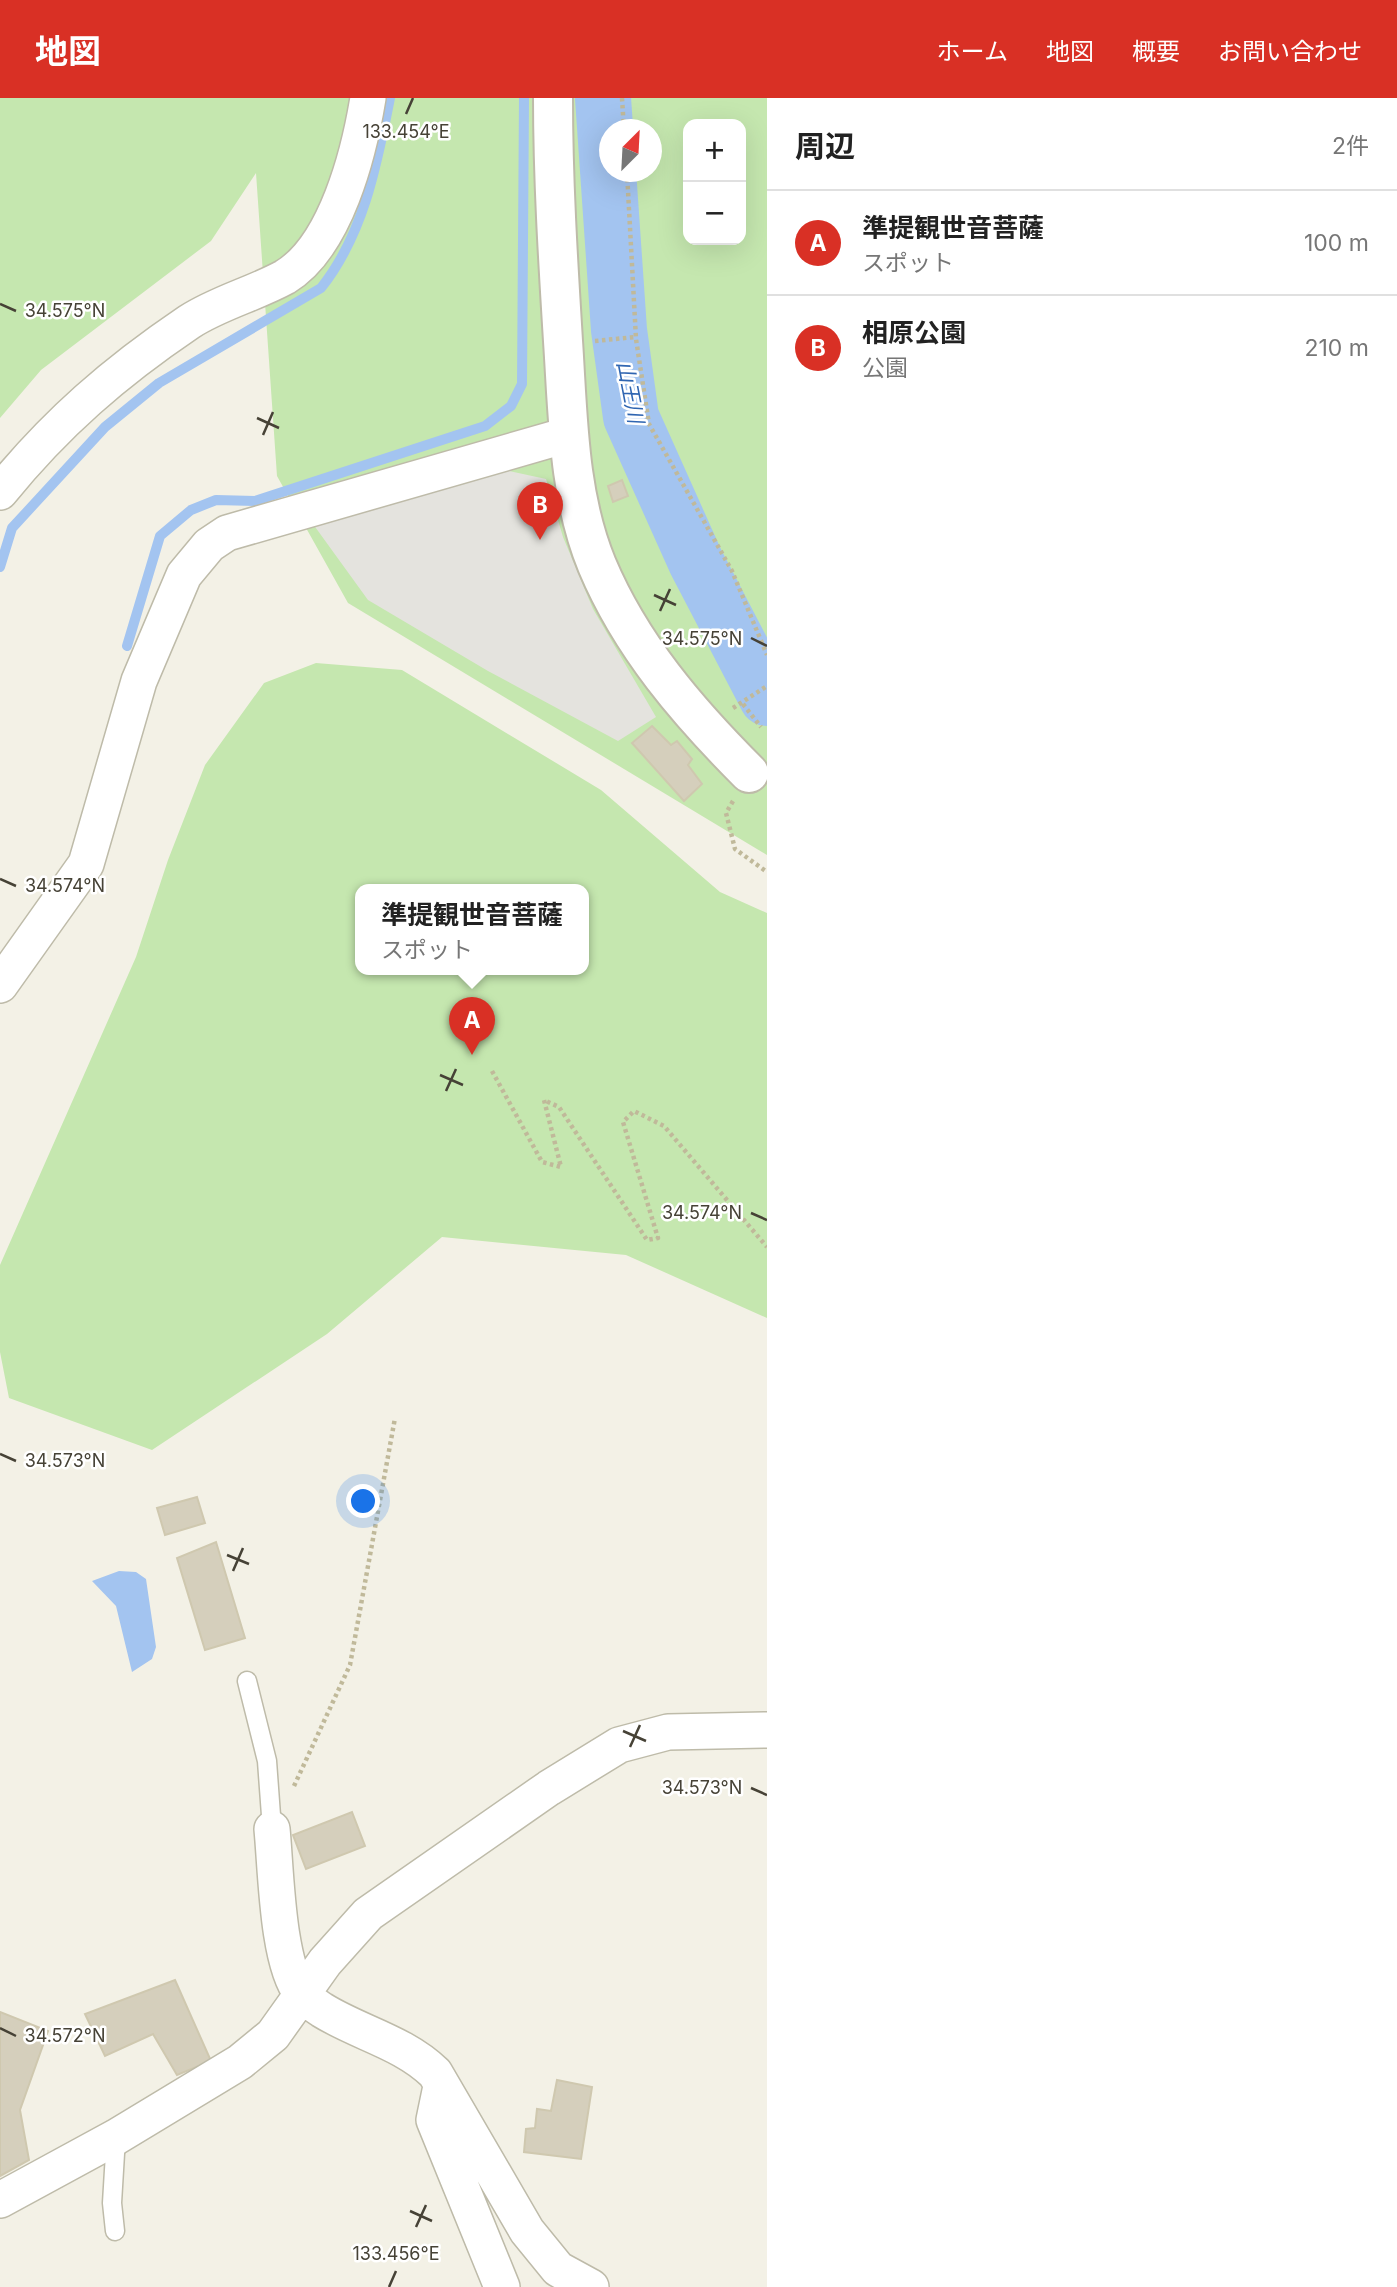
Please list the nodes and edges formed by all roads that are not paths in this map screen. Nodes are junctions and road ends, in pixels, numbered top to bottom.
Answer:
1 (368, 98) edge
2 (552, 98) edge
3 (567, 435) junction
4 (0, 492) edge
5 (758, 781) edge
6 (0, 985) edge
7 (247, 1681) dead end
8 (767, 1730) edge
9 (272, 1829) joint
10 (301, 1993) junction
11 (442, 2084) junction
12 (116, 2137) junction
13 (0, 2200) edge
14 (115, 2231) dead end
15 (502, 2287) edge
16 (591, 2287) edge

1 - 4 street
2 - 3 street
3 - 5 street
3 - 6 street
7 - 9 lane
8 - 10 street
9 - 10 street
10 - 11 street
10 - 12 street
11 - 15 street
11 - 16 street
12 - 13 street
12 - 14 lane

